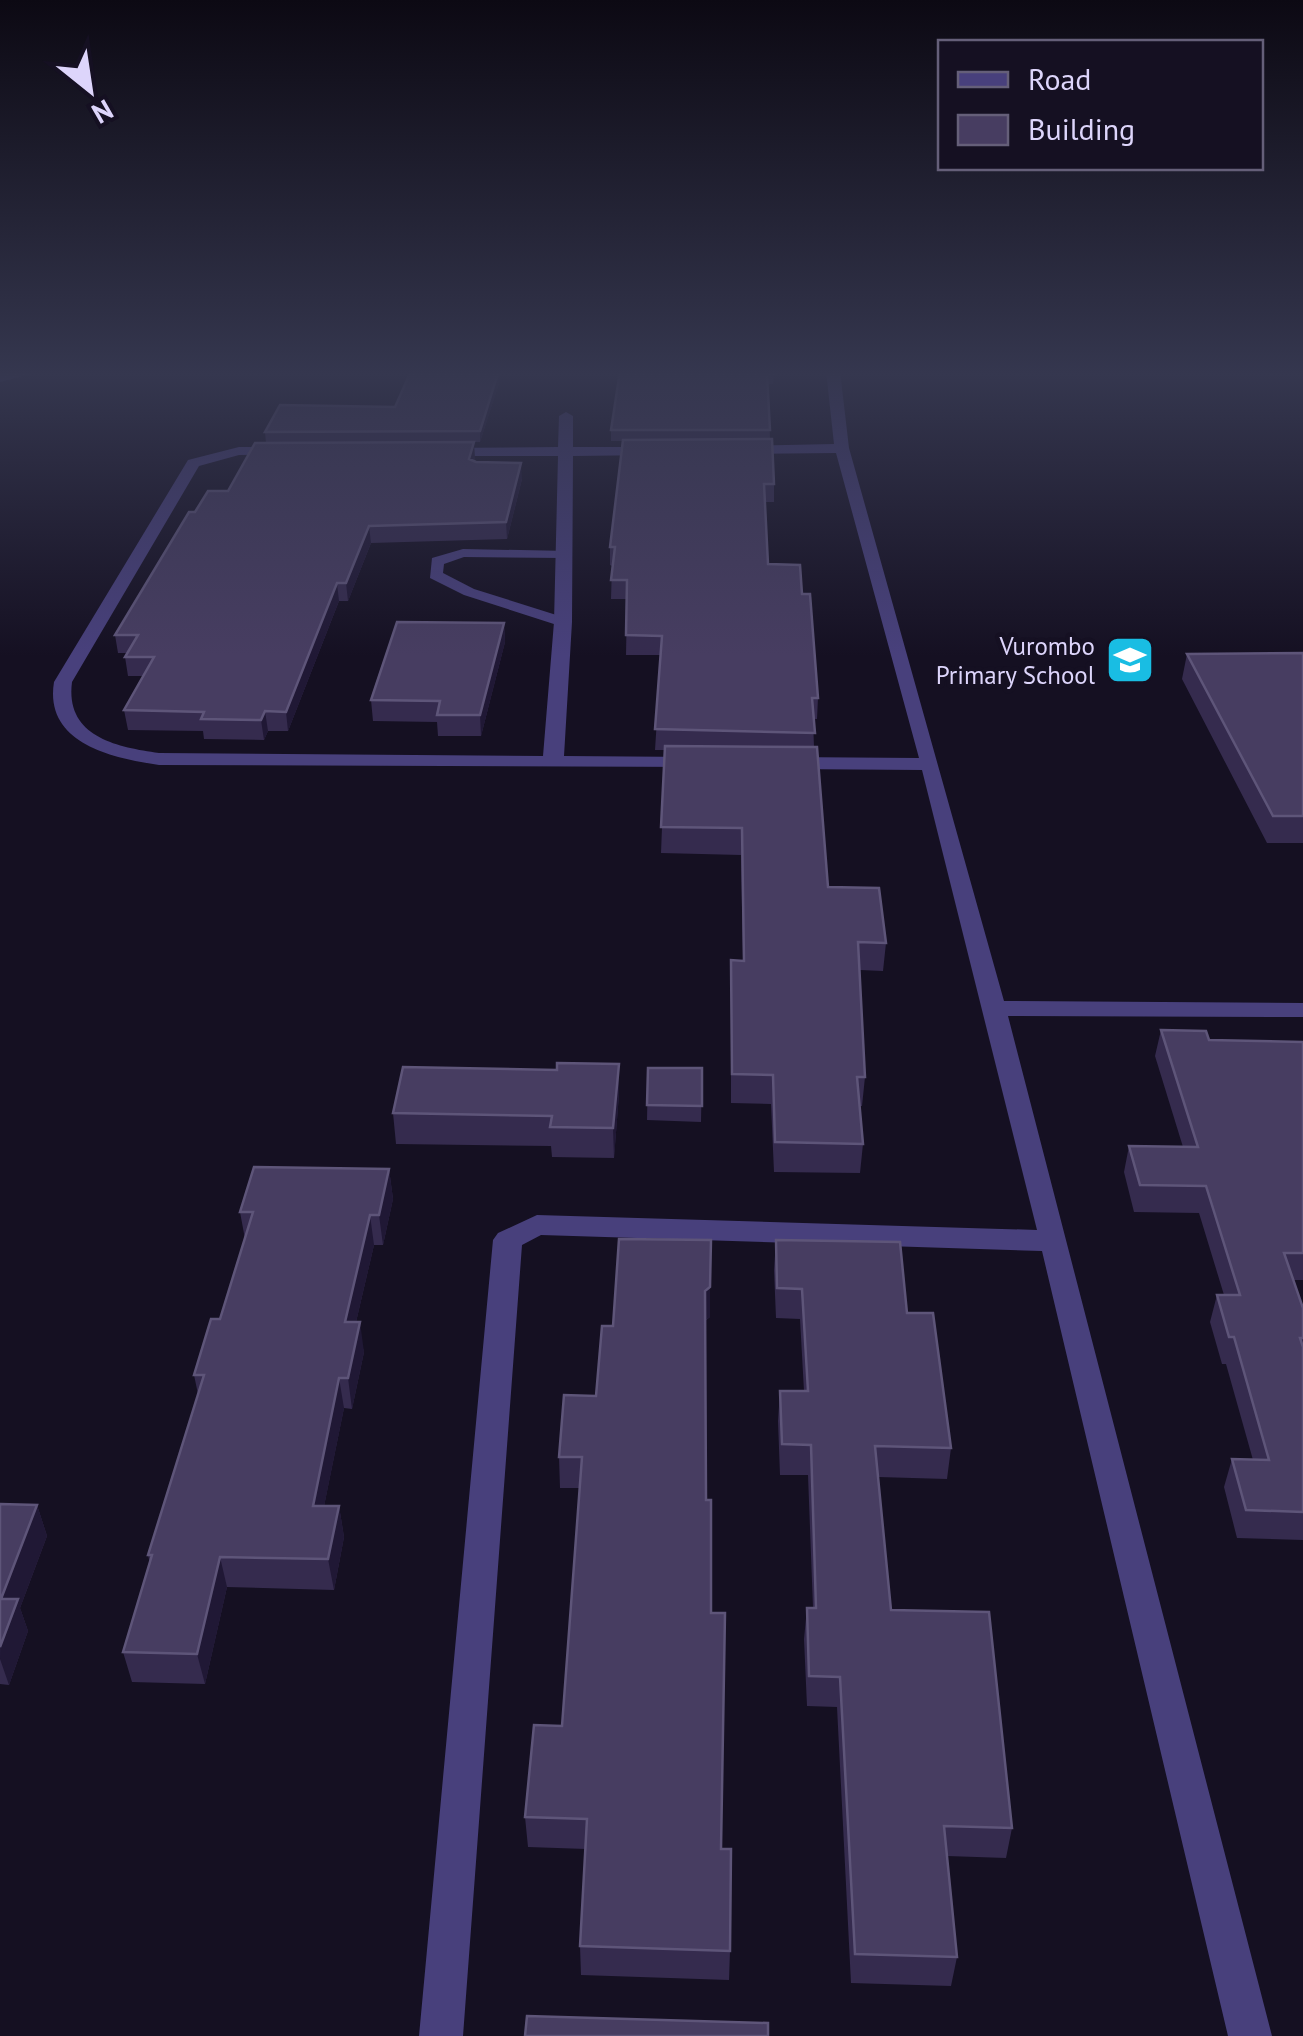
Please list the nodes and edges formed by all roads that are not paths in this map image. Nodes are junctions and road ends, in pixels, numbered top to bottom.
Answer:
1 (192, 466) edge
2 (566, 466) edge
3 (847, 466) edge
4 (564, 554) junction
5 (563, 622) junction
6 (552, 762) junction
7 (712, 763) edge
8 (772, 763) edge
9 (931, 764) junction
10 (991, 1008) junction
11 (1303, 1010) edge
12 (1054, 1241) junction
13 (441, 2036) edge
14 (1250, 2036) edge

1 - 6 street
2 - 4 street
3 - 9 street
4 - 5 street
4 - 5 lane
5 - 6 street
6 - 7 street
8 - 9 street
9 - 10 street
10 - 11 street
10 - 12 street
12 - 13 street
12 - 14 street

